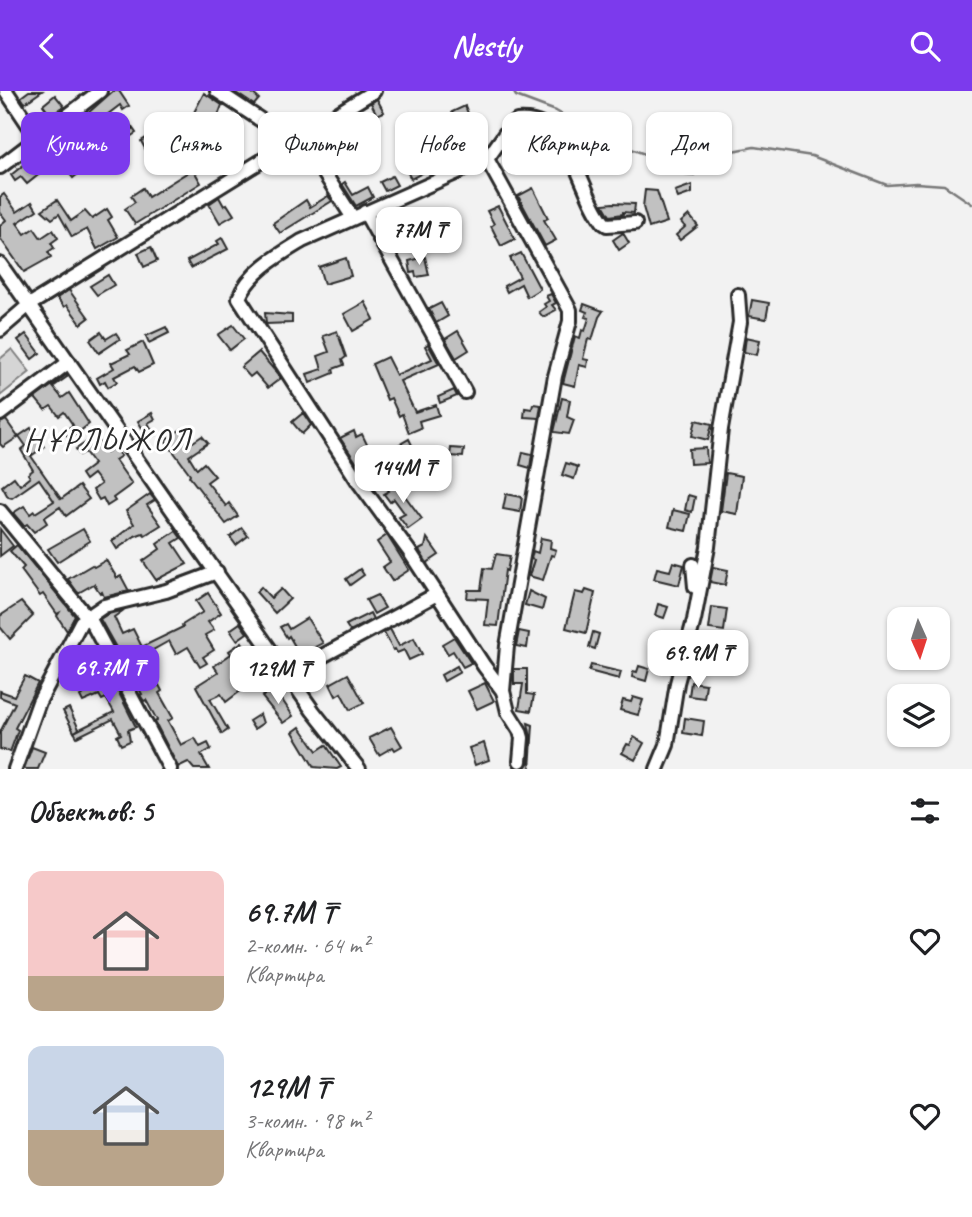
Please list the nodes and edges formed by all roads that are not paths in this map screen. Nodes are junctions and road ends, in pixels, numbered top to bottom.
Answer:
1 (6, 91) edge
2 (100, 91) edge
3 (217, 91) edge
4 (374, 91) edge
5 (73, 112) edge
6 (341, 112) edge
7 (21, 114) edge
8 (258, 116) edge
9 (21, 152) edge
10 (488, 158) edge
11 (488, 161) edge
12 (258, 165) edge
13 (0, 167) edge
14 (326, 175) edge
15 (450, 175) edge
16 (359, 215) junction
17 (635, 223) dead end
18 (0, 264) edge
19 (738, 295) dead end
20 (29, 306) junction
21 (0, 330) edge
22 (69, 362) junction
23 (464, 392) dead end
24 (0, 414) edge
25 (0, 511) edge
26 (693, 565) dead end
27 (216, 572) junction
28 (437, 594) junction
29 (697, 605) junction
30 (86, 618) junction
31 (289, 674) junction
32 (503, 691) junction
33 (520, 761) dead end
34 (15, 769) edge
35 (170, 769) edge
36 (359, 769) edge
37 (657, 769) edge

1 - 7 street
2 - 5 street
3 - 8 street
4 - 6 street
9 - 13 street
10 - 17 street
11 - 32 street
12 - 20 street
14 - 16 street
15 - 16 street
16 - 23 street
16 - 28 street
18 - 20 street
19 - 29 street
20 - 21 street
20 - 22 street
22 - 24 street
22 - 27 street
25 - 30 street
26 - 29 street
27 - 30 street
27 - 31 street
28 - 31 street
28 - 32 street
29 - 37 street
30 - 34 street
30 - 35 street
31 - 36 street
32 - 33 street

